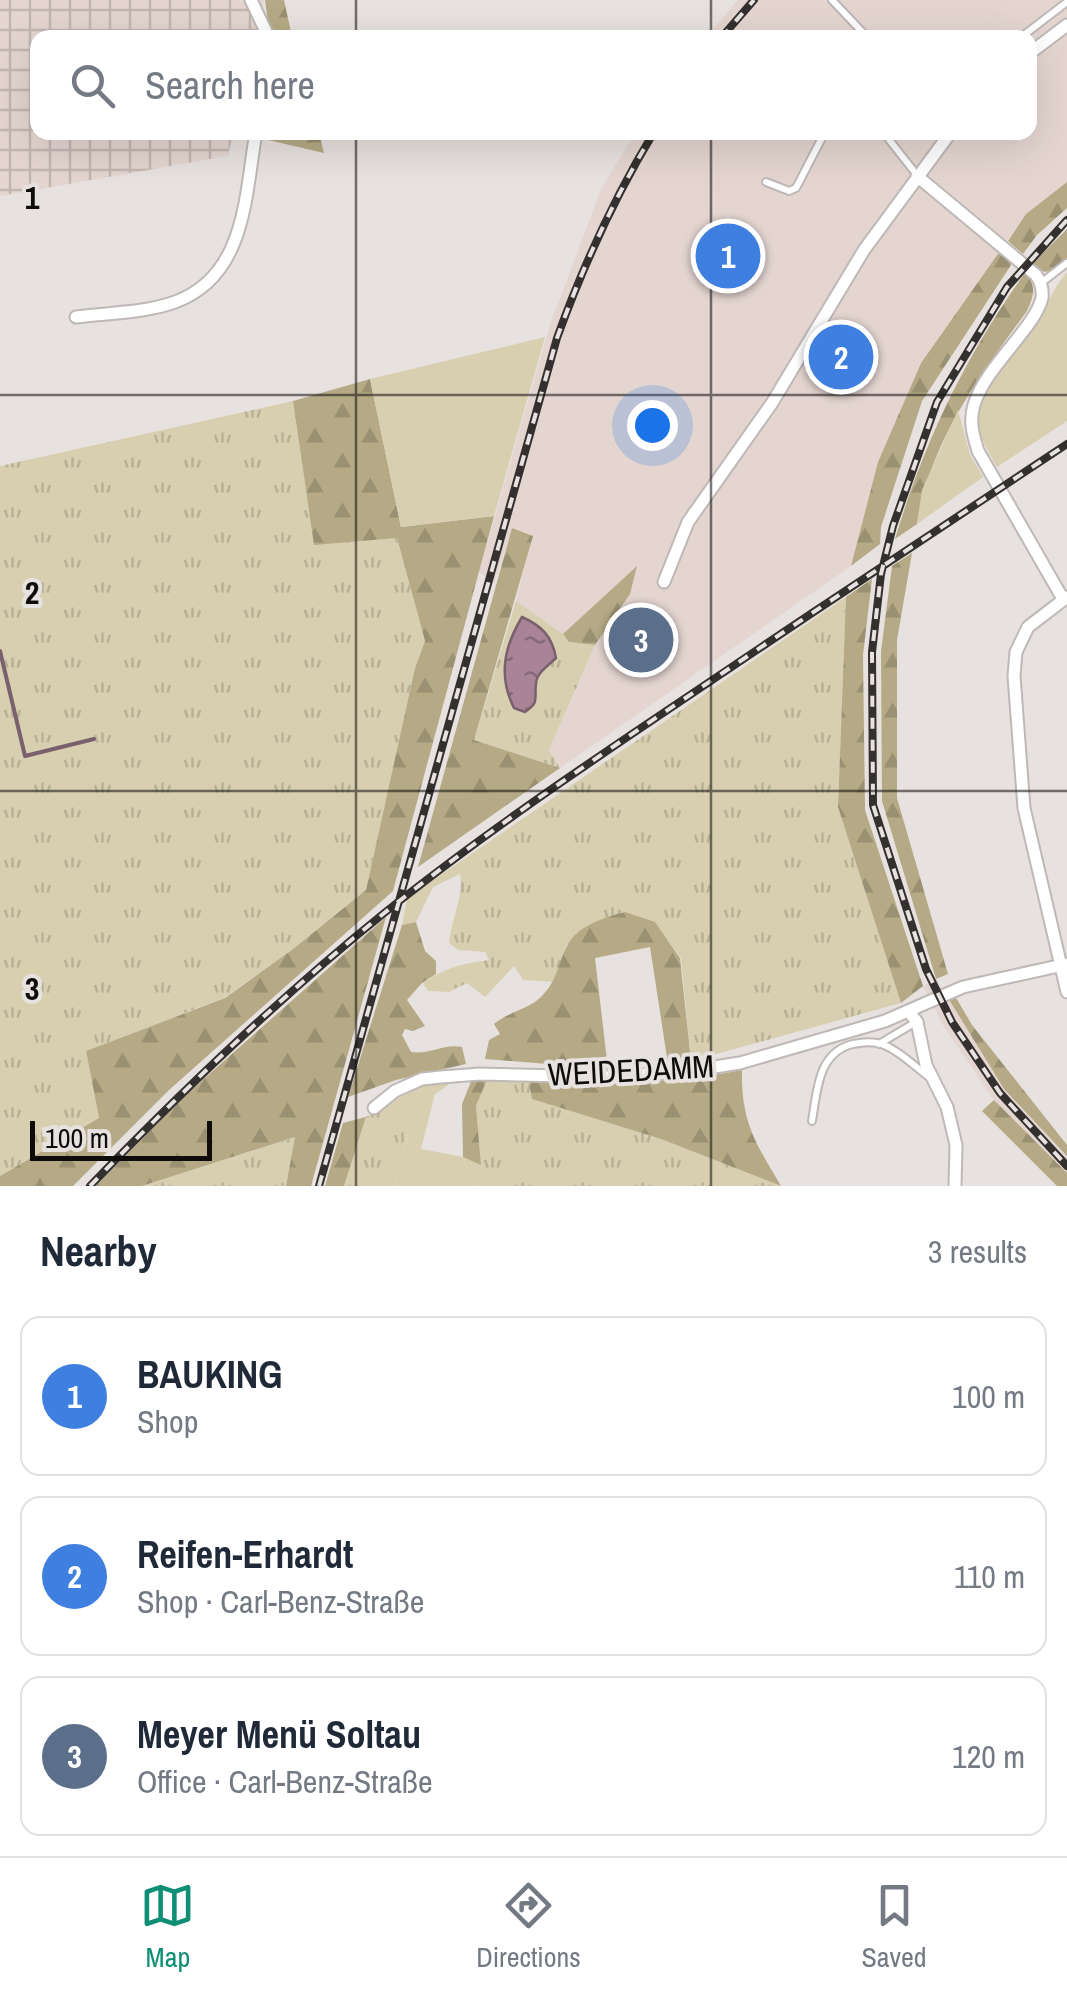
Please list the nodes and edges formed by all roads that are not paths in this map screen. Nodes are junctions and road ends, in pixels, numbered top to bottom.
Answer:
1 (252, 0) edge
2 (832, 0) edge
3 (1067, 2) edge
4 (1067, 25) edge
5 (266, 30) edge
6 (860, 30) edge
7 (1030, 30) edge
8 (1037, 49) edge
9 (255, 140) edge
10 (820, 140) edge
11 (889, 140) edge
12 (945, 140) edge
13 (918, 176) junction
14 (766, 182) dead end
15 (1067, 263) edge
16 (1042, 283) junction
17 (76, 317) dead end
18 (664, 582) dead end
19 (1065, 598) edge
20 (1063, 965) edge
21 (1067, 992) edge
22 (913, 1017) junction
23 (879, 1044) junction
24 (934, 1081) junction
25 (374, 1108) dead end
26 (812, 1121) dead end
27 (955, 1186) edge

1 - 5 street
2 - 6 lane
3 - 7 lane
4 - 8 street
9 - 17 street
10 - 14 lane
11 - 13 lane
12 - 13 street
13 - 16 street
13 - 18 street
15 - 16 lane
16 - 19 street
19 - 20 street
20 - 21 street
20 - 22 street, WEIDEDAMM
22 - 23 lane
22 - 24 street
22 - 25 street, WEIDEDAMM
23 - 24 lane
23 - 26 lane
24 - 27 street

